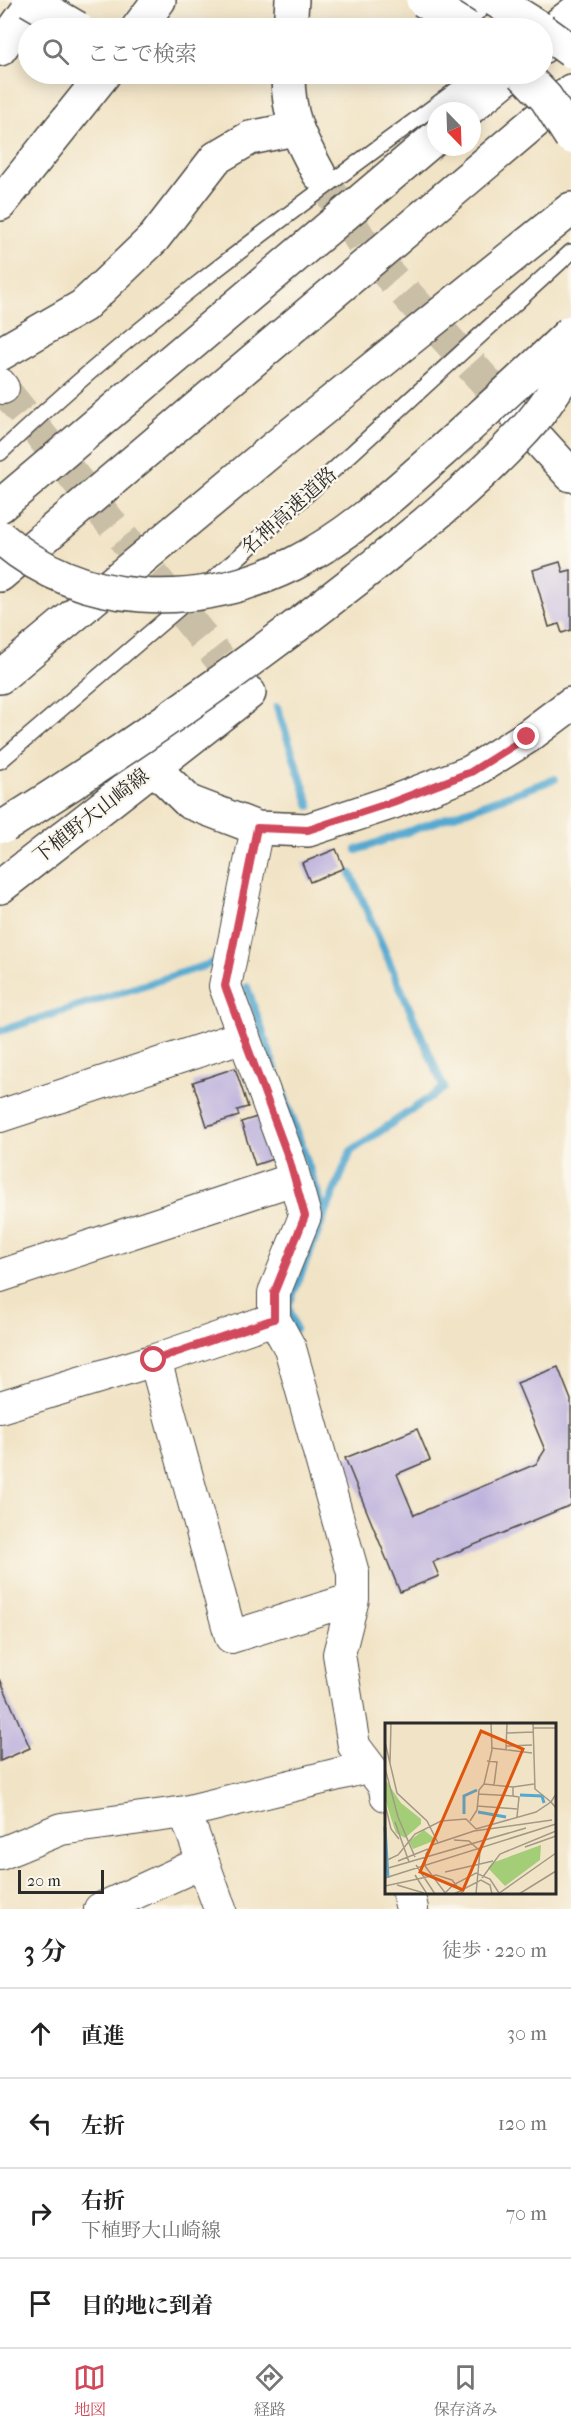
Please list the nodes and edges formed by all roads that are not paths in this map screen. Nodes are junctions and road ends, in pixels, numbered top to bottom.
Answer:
1 (29, 0) edge
2 (35, 0) edge
3 (159, 0) edge
4 (292, 0) edge
5 (423, 0) edge
6 (480, 0) edge
7 (495, 0) edge
8 (571, 4) edge
9 (22, 18) edge
10 (60, 18) edge
11 (146, 18) edge
12 (291, 18) edge
13 (449, 18) edge
14 (451, 18) edge
15 (523, 18) edge
16 (553, 19) edge
17 (571, 23) edge
18 (18, 24) edge
19 (553, 38) edge
20 (553, 38) edge
21 (0, 49) edge
22 (571, 51) edge
23 (96, 84) edge
24 (288, 84) edge
25 (464, 84) edge
26 (499, 84) edge
27 (533, 84) edge
28 (571, 91) edge
29 (477, 102) edge
30 (294, 129) junction
31 (571, 137) edge
32 (427, 144) edge
33 (319, 174) tunnel mouth
34 (571, 186) edge
35 (0, 204) edge
36 (571, 209) edge
37 (571, 252) edge
38 (571, 332) edge
39 (0, 354) edge
40 (571, 366) edge
41 (517, 417) tunnel mouth
42 (273, 449) junction
43 (0, 453) edge
44 (571, 475) edge
45 (0, 506) edge
46 (0, 537) edge
47 (0, 575) edge
48 (220, 659) tunnel mouth
49 (0, 677) edge
50 (249, 693) joint
51 (571, 704) edge
52 (0, 761) edge
53 (152, 766) junction
54 (3, 827) edge
55 (257, 828) junction
56 (0, 887) edge
57 (243, 1036) junction
58 (0, 1116) edge
59 (294, 1179) junction
60 (0, 1276) edge
61 (274, 1319) junction
62 (154, 1360) junction
63 (0, 1407) edge
64 (353, 1599) junction
65 (367, 1767) junction
66 (385, 1788) edge
67 (185, 1812) junction
68 (0, 1854) edge
69 (203, 1862) junction
70 (408, 1894) edge
71 (100, 1909) edge
72 (220, 1909) edge
73 (412, 1909) edge

1 - 10 main road, bridge
2 - 9 main road
3 - 11 main road
4 - 12 main road
5 - 14 main road, bridge
6 - 13 main road
7 - 15 main road, bridge
8 - 16 lane
17 - 20 main road
18 - 21 main road
19 - 22 main road, bridge
23 - 35 main road
24 - 30 main road
25 - 43 lane
26 - 29 main road
27 - 31 main road, bridge
28 - 47 main road
30 - 33 main road
30 - 39 main road
32 - 45 main road
34 - 42 main road
36 - 42 main road
37 - 52 lane, 名神高速道路
38 - 46 main road, bridge
40 - 54 main road, bridge
41 - 44 main road
42 - 49 main road
48 - 50 street
50 - 53 main road
51 - 55 main road, 下植野大山崎線
53 - 55 main road, 下植野大山崎線
53 - 56 main road, 下植野大山崎線
55 - 57 street
57 - 58 street
57 - 59 street
59 - 60 street
59 - 61 street
61 - 62 street
61 - 64 street
62 - 63 street
62 - 64 street
64 - 65 street
65 - 66 street
65 - 67 street
67 - 68 street
67 - 69 street
69 - 71 street
69 - 72 street
70 - 73 street

